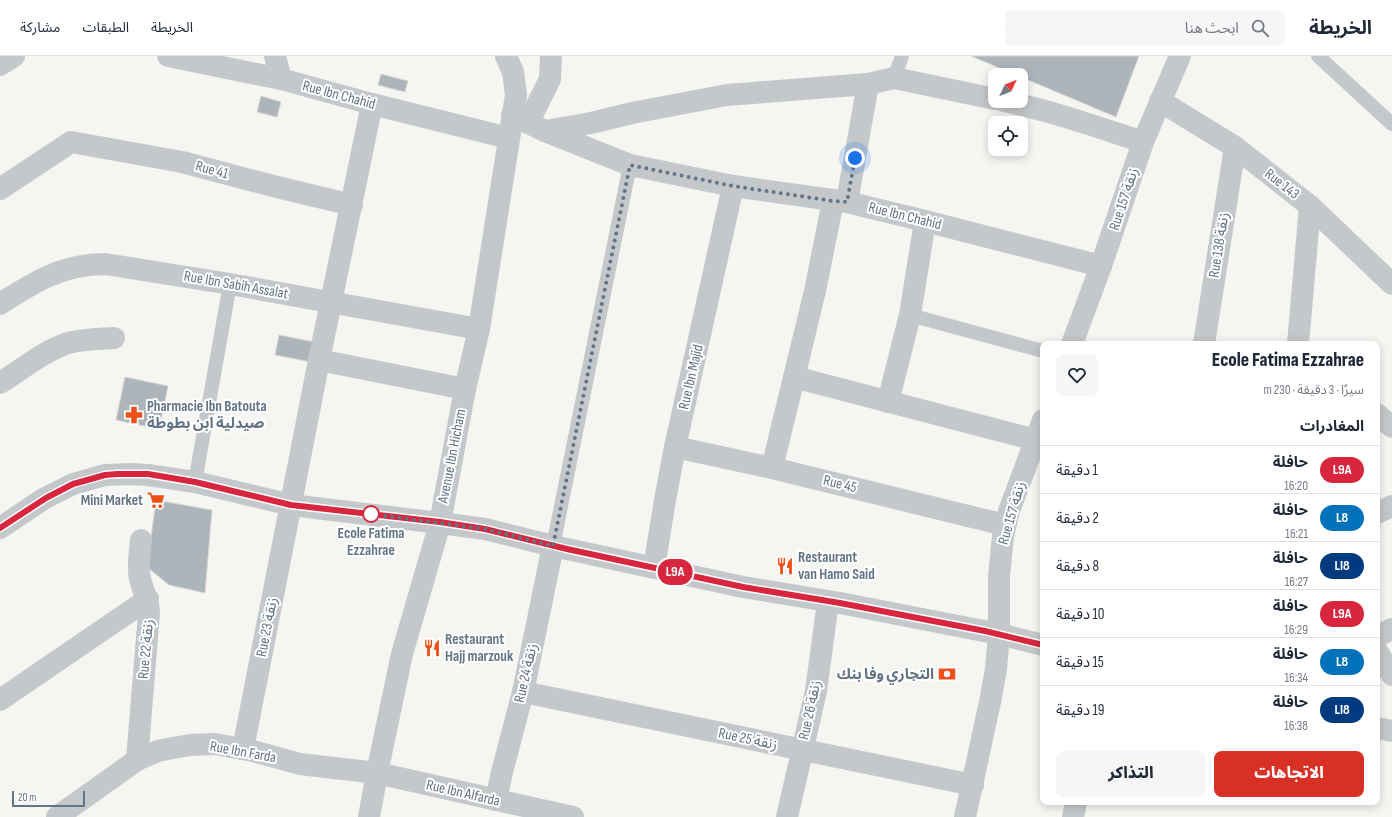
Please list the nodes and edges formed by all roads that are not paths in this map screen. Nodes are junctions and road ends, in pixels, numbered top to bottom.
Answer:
1 (14, 56) edge
2 (168, 56) edge
3 (275, 56) edge
4 (506, 56) edge
5 (552, 56) edge
6 (902, 56) edge
7 (1180, 56) edge
8 (1318, 56) edge
9 (0, 66) edge
10 (894, 78) junction
11 (281, 79) junction
12 (868, 84) junction
13 (988, 98) edge
14 (1160, 100) junction
15 (372, 104) junction
16 (1028, 106) edge
17 (528, 123) junction
18 (1392, 124) edge
19 (509, 138) junction
20 (1143, 142) junction
21 (1235, 147) junction
22 (630, 165) junction
23 (733, 186) junction
24 (0, 189) edge
25 (840, 202) junction
26 (352, 205) junction
27 (1310, 206) junction
28 (925, 221) junction
29 (1101, 266) junction
30 (230, 284) junction
31 (1392, 284) edge
32 (332, 302) junction
33 (0, 304) edge
34 (910, 315) junction
35 (479, 329) junction
36 (114, 338) dead end
37 (1073, 341) edge
38 (1204, 341) edge
39 (1298, 341) edge
40 (1040, 350) edge
41 (319, 360) junction
42 (794, 377) junction
43 (0, 383) edge
44 (465, 389) junction
45 (888, 402) junction
46 (1380, 417) edge
47 (1392, 427) edge
48 (1040, 429) edge
49 (1036, 440) junction
50 (675, 447) junction
51 (772, 468) junction
52 (195, 482) junction
53 (291, 505) junction
54 (1392, 506) edge
55 (1380, 512) edge
56 (440, 522) junction
57 (1005, 525) junction
58 (0, 528) edge
59 (141, 540) dead end
60 (553, 546) junction
61 (654, 568) junction
62 (148, 599) junction
63 (828, 602) junction
64 (1392, 629) edge
65 (1000, 634) junction
66 (1380, 635) edge
67 (1040, 644) edge
68 (1380, 656) edge
69 (1392, 675) edge
70 (523, 692) junction
71 (0, 700) edge
72 (1380, 729) edge
73 (1392, 732) edge
74 (242, 749) junction
75 (801, 751) junction
76 (137, 760) junction
77 (377, 773) junction
78 (973, 786) junction
79 (496, 800) junction
80 (1075, 805) edge
81 (551, 815) edge
82 (57, 817) edge
83 (369, 817) edge
84 (573, 817) edge
85 (787, 817) edge
86 (965, 817) edge
87 (1073, 817) edge

1 - 9 street
2 - 11 street, Rue Ibn Chahid
3 - 11 street
4 - 17 street, Avenue Ibn Hicham
5 - 17 street
6 - 10 lane
7 - 14 street, Rue 157 زنقة
8 - 18 lane
10 - 12 street
10 - 13 street
11 - 15 street, Rue Ibn Chahid
12 - 17 street
12 - 25 street
14 - 20 street, Rue 157 زنقة
14 - 21 street, Rue 143
15 - 19 street, Rue Ibn Chahid
15 - 26 street, Rue 23 زنقة
16 - 20 street
17 - 19 street, Avenue Ibn Hicham
17 - 22 street, Rue Ibn Chahid
19 - 35 street, Avenue Ibn Hicham
20 - 29 street, Rue 157 زنقة
21 - 27 street, Rue 143
21 - 38 street, Rue 138 زنقة
22 - 23 street, Rue Ibn Chahid
22 - 60 lane
23 - 25 street, Rue Ibn Chahid
23 - 50 street, Rue Ibn Majid
24 - 26 street, Rue 41
25 - 28 street, Rue Ibn Chahid
25 - 42 street
26 - 32 street, Rue 23 زنقة
27 - 31 street, Rue 143
27 - 39 street
28 - 29 street, Rue Ibn Chahid
28 - 34 street
29 - 37 street, Rue 157 زنقة
30 - 32 street, Rue Ibn Sabih Assalat
30 - 33 street, Rue Ibn Sabih Assalat
30 - 52 lane
32 - 35 street, Rue Ibn Sabih Assalat
32 - 41 street, Rue 23 زنقة
34 - 40 lane
34 - 45 street
35 - 44 street, Avenue Ibn Hicham
36 - 43 street
41 - 44 street
41 - 53 street, Rue 23 زنقة
42 - 45 street
42 - 51 street
44 - 56 street, Avenue Ibn Hicham
45 - 49 street
46 - 47 street
48 - 49 street, Rue 157 زنقة
49 - 57 street, Rue 157 زنقة
50 - 51 street, Rue 45
50 - 61 street, Rue Ibn Majid
51 - 57 street, Rue 45
52 - 53 street
52 - 58 street
53 - 56 street
53 - 74 street, Rue 23 زنقة
54 - 55 street
56 - 60 street
56 - 77 street, Avenue Ibn Hicham
57 - 65 street, Rue 157 زنقة
59 - 62 street, Rue 22 زنقة
60 - 61 street
60 - 70 street, Rue 24 زنقة
61 - 63 street
62 - 71 street
62 - 76 street, Rue 22 زنقة
63 - 65 street
63 - 75 street, Rue 26 زنقة
64 - 66 street
65 - 67 street
65 - 78 street, Rue 157 زنقة
68 - 69 street
70 - 75 street, Rue 25 زنقة
70 - 79 street, Rue 24 زنقة
72 - 73 street
74 - 76 street, Rue Ibn Farda
74 - 77 street, Rue Ibn Farda
75 - 78 street, Rue 25 زنقة
75 - 85 street, Rue 26 زنقة
76 - 82 street, Rue Ibn Farda
77 - 79 street, Rue Ibn Alfarda
77 - 83 street, Avenue Ibn Hicham
78 - 86 street, Rue 157 زنقة
79 - 81 street, Rue Ibn Alfarda
80 - 87 street
81 - 84 street, Rue Ibn Alfarda

